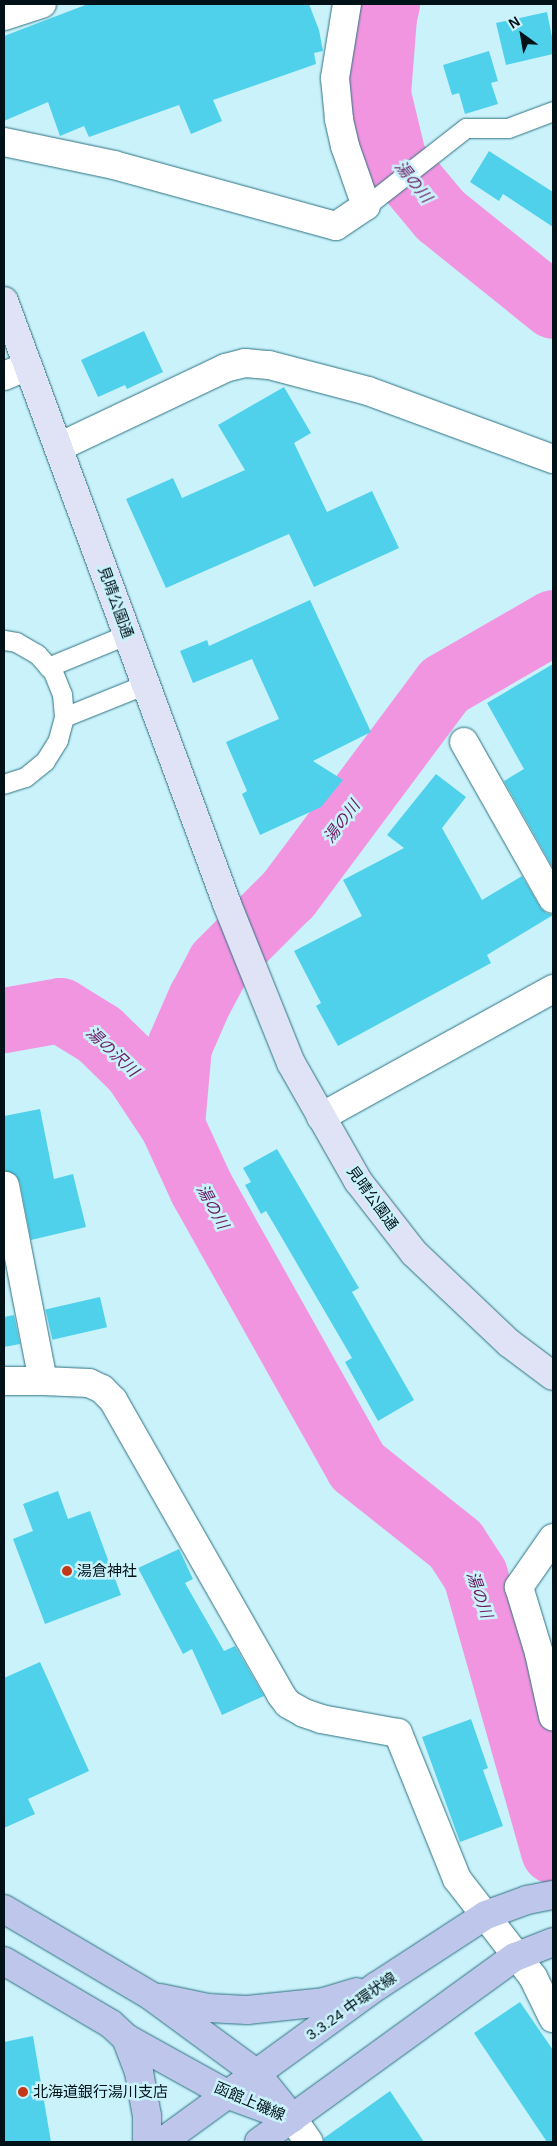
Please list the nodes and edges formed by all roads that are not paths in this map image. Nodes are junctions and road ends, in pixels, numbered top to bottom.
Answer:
1 (42, 4) edge
2 (347, 4) edge
3 (4, 16) edge
4 (553, 111) edge
5 (4, 142) edge
6 (374, 200) junction
7 (4, 301) edge
8 (16, 371) edge
9 (58, 447) junction
10 (553, 459) edge
11 (128, 634) junction
12 (4, 640) edge
13 (48, 667) junction
14 (146, 684) junction
15 (64, 717) junction
16 (464, 742) dead end
17 (4, 784) edge
18 (553, 899) edge
19 (553, 989) edge
20 (321, 1117) junction
21 (4, 1186) edge
22 (553, 1376) edge
23 (43, 1380) junction
24 (4, 1381) edge
25 (553, 1538) edge
26 (549, 1675) edge
27 (553, 1716) edge
28 (540, 1897) edge
29 (4, 1909) edge
30 (486, 1915) junction
31 (547, 1944) edge
32 (515, 1957) junction
33 (4, 1961) edge
34 (378, 1986) junction
35 (152, 1996) junction
36 (553, 2018) edge
37 (126, 2038) junction
38 (256, 2073) junction
39 (229, 2095) junction
40 (292, 2118) junction
41 (147, 2142) edge
42 (162, 2142) edge
43 (259, 2142) edge
44 (309, 2142) edge

1 - 3 street
2 - 6 street
4 - 6 lane
5 - 6 street
7 - 8 street, 見晴公園通
8 - 9 street, 見晴公園通
9 - 10 street
9 - 11 street, 見晴公園通
11 - 13 lane
11 - 14 street, 見晴公園通
12 - 13 lane
13 - 15 lane
14 - 15 lane
14 - 20 street, 見晴公園通
15 - 17 lane
16 - 18 street
19 - 20 street
20 - 22 street, 見晴公園通
21 - 23 street
23 - 24 street
23 - 30 street
25 - 26 street
26 - 27 street
28 - 30 main road, 3.3.24 中環状線
29 - 35 main road, 函館上磯線
30 - 32 street
30 - 34 main road, 3.3.24 中環状線
31 - 32 main road
32 - 36 street
32 - 40 main road
33 - 37 main road, 函館上磯線
34 - 35 main road
34 - 38 main road, 3.3.24 中環状線
35 - 38 main road, 函館上磯線
37 - 39 main road, 函館上磯線
37 - 41 main road
38 - 39 main road, 3.3.24 中環状線
38 - 40 main road, 函館上磯線
39 - 40 main road, 函館上磯線
39 - 42 main road, 3.3.24 中環状線
40 - 43 main road
40 - 44 street

